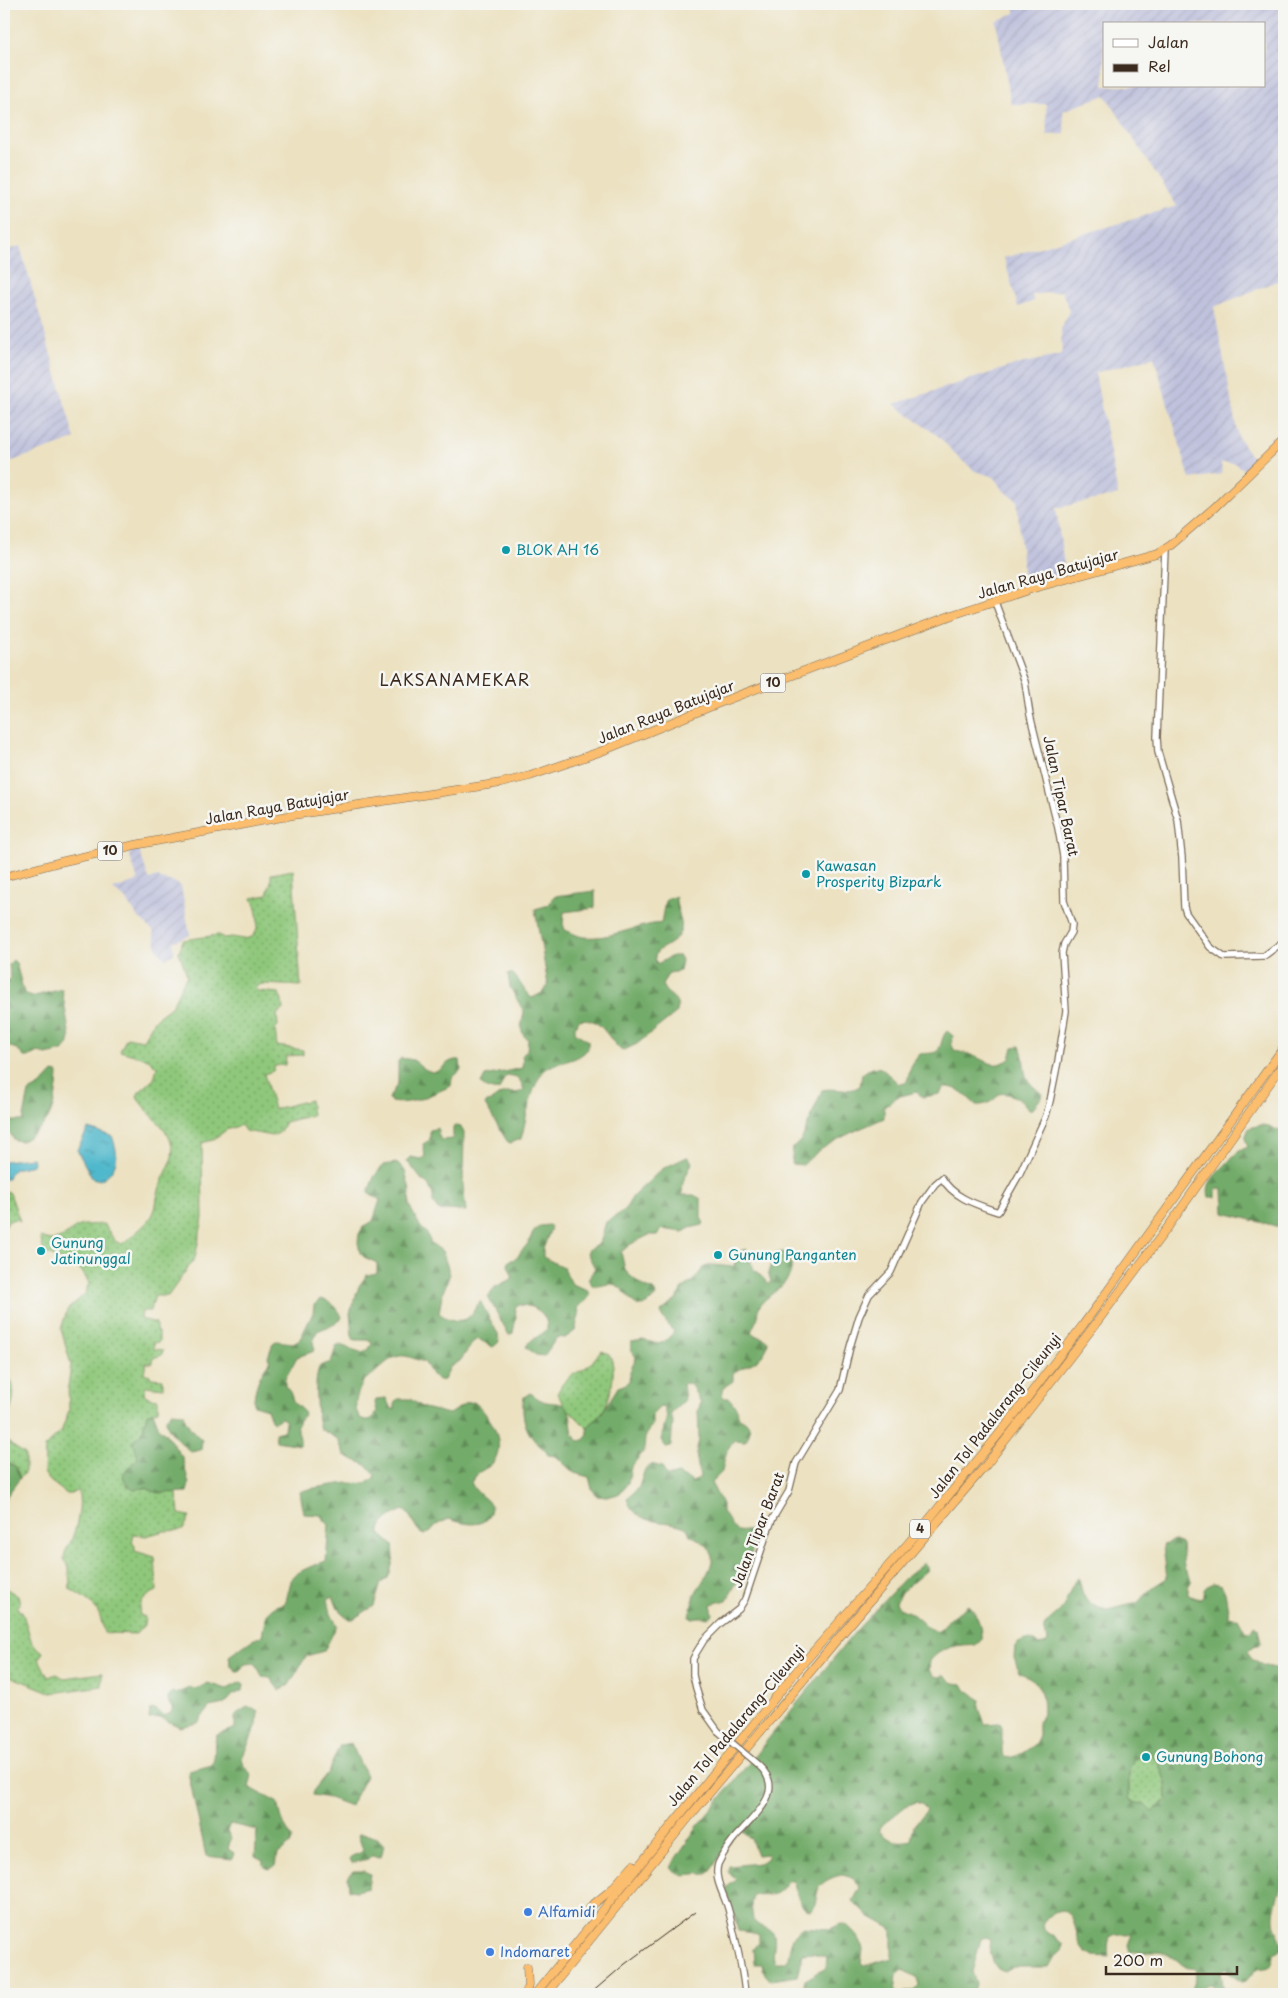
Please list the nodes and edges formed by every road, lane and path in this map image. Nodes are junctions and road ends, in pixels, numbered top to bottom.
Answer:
1 (1284, 440) edge
2 (1165, 550) junction
3 (995, 602) junction
4 (4, 877) edge
5 (1284, 942) edge
6 (1284, 1047) edge
7 (1284, 1063) edge
8 (659, 1840) junction
9 (590, 1907) dead end
10 (527, 1967) dead end
11 (526, 1994) edge
12 (535, 1994) edge
13 (546, 1994) edge
14 (745, 1994) edge

1 - 2 highway, Jalan Raya Batujajar / 10
2 - 3 highway, Jalan Raya Batujajar / 10
2 - 5 street
3 - 4 highway, Jalan Raya Batujajar / 10
3 - 14 street, Jalan Tipar Barat, bridge
6 - 8 highway, Jalan Tol Padalarang–Cileunyi / 4
7 - 13 highway, Jalan Tol Padalarang–Cileunyi / 4
8 - 9 highway
8 - 12 highway, Jalan Tol Padalarang–Cileunyi / 4
10 - 11 highway

